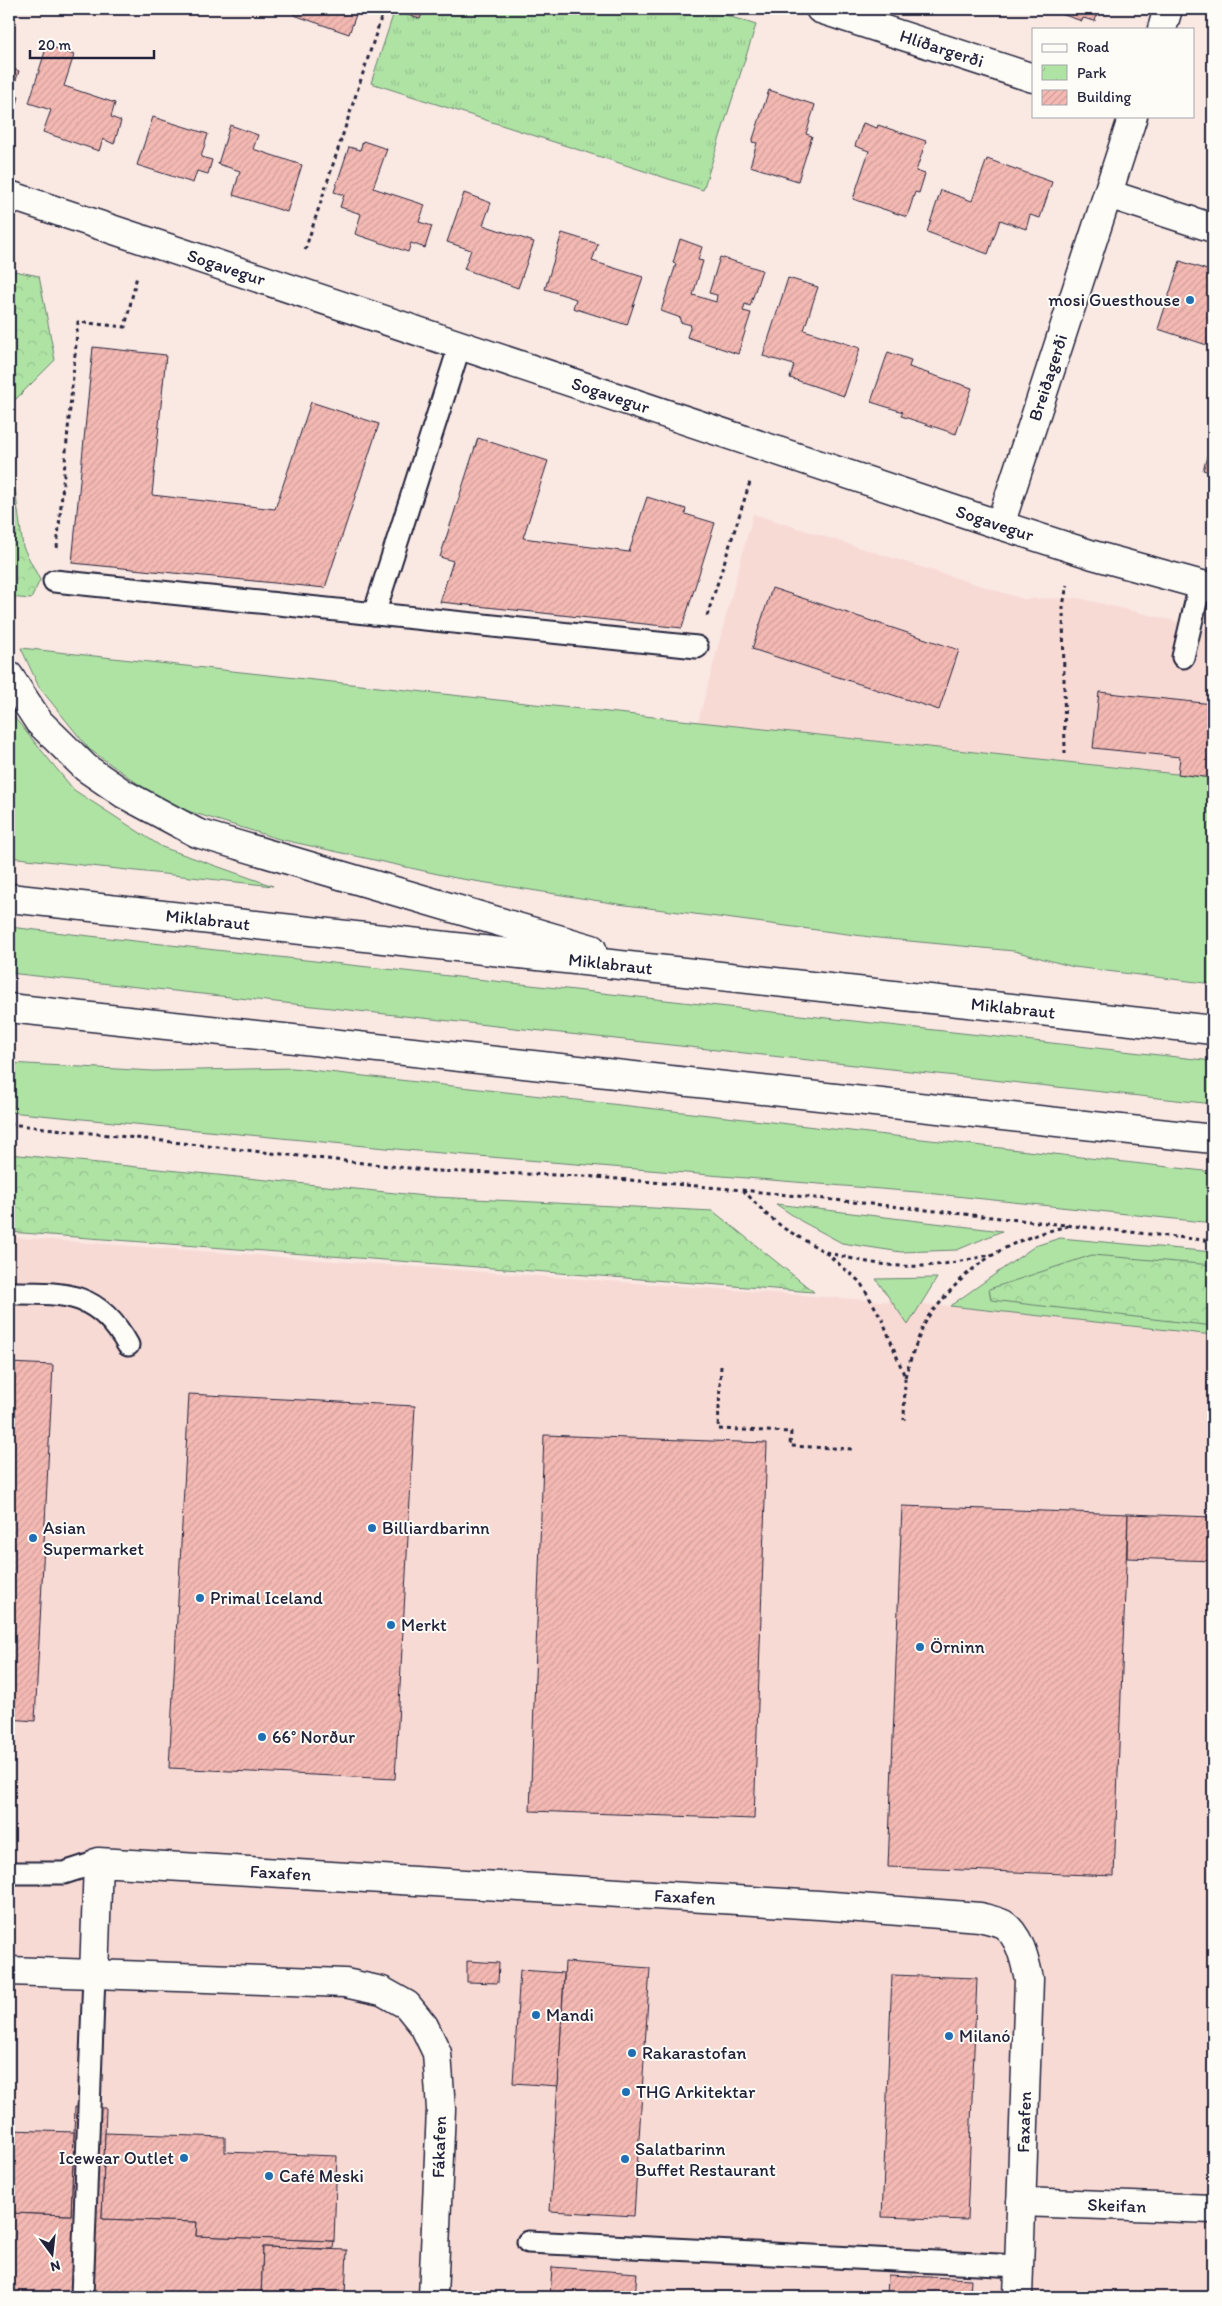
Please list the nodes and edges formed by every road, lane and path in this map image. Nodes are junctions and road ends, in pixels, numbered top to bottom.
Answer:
1 (384, 9) edge
2 (820, 9) edge
3 (1168, 9) edge
4 (1162, 28) edge
5 (1032, 78) edge
6 (1132, 118) edge
7 (1108, 194) junction
8 (9, 195) edge
9 (1213, 228) edge
10 (305, 250) dead end
11 (137, 274) dead end
12 (460, 345) junction
13 (751, 477) dead end
14 (1000, 525) junction
15 (56, 551) dead end
16 (54, 581) dead end
17 (1068, 582) dead end
18 (1206, 587) edge
19 (716, 590) dead end
20 (374, 614) junction
21 (697, 647) dead end
22 (1183, 657) dead end
23 (9, 676) edge
24 (1065, 754) dead end
25 (9, 898) edge
26 (664, 969) junction
27 (9, 1008) edge
28 (1213, 1030) edge
29 (9, 1124) edge
30 (1213, 1138) edge
31 (742, 1190) junction
32 (1071, 1225) junction
33 (1213, 1241) edge
34 (826, 1252) junction
35 (991, 1254) junction
36 (9, 1293) edge
37 (128, 1345) dead end
38 (721, 1366) dead end
39 (905, 1377) junction
40 (904, 1420) dead end
41 (854, 1449) dead end
42 (98, 1862) junction
43 (9, 1873) edge
44 (9, 1971) edge
45 (94, 1975) junction
46 (1021, 2202) junction
47 (1213, 2209) edge
48 (528, 2242) dead end
49 (1019, 2266) junction
50 (82, 2297) edge
51 (433, 2297) edge
52 (1018, 2297) edge

1 - 10 path
2 - 5 main road, Hlíðargerði
3 - 4 main road
6 - 7 main road, Breiðagerði
7 - 9 main road
7 - 14 main road, Breiðagerði
8 - 12 main road, Sogavegur
11 - 15 path
12 - 14 main road, Sogavegur
12 - 20 lane
13 - 19 path
14 - 18 main road, Sogavegur
16 - 20 lane
17 - 24 path
18 - 22 lane
20 - 21 lane
23 - 26 main road
25 - 26 main road, Miklabraut
26 - 28 main road, Miklabraut
27 - 30 main road
29 - 31 path
31 - 32 path
31 - 34 path
32 - 33 path
32 - 35 path
34 - 35 path
34 - 39 path
35 - 39 path
36 - 37 lane
38 - 41 path
39 - 40 path
42 - 43 lane
42 - 45 main road
42 - 46 main road, Faxafen
44 - 45 main road
45 - 50 lane
45 - 51 main road, Fákafen
46 - 47 main road, Skeifan
46 - 49 main road, Faxafen
48 - 49 lane
49 - 52 main road, Faxafen

